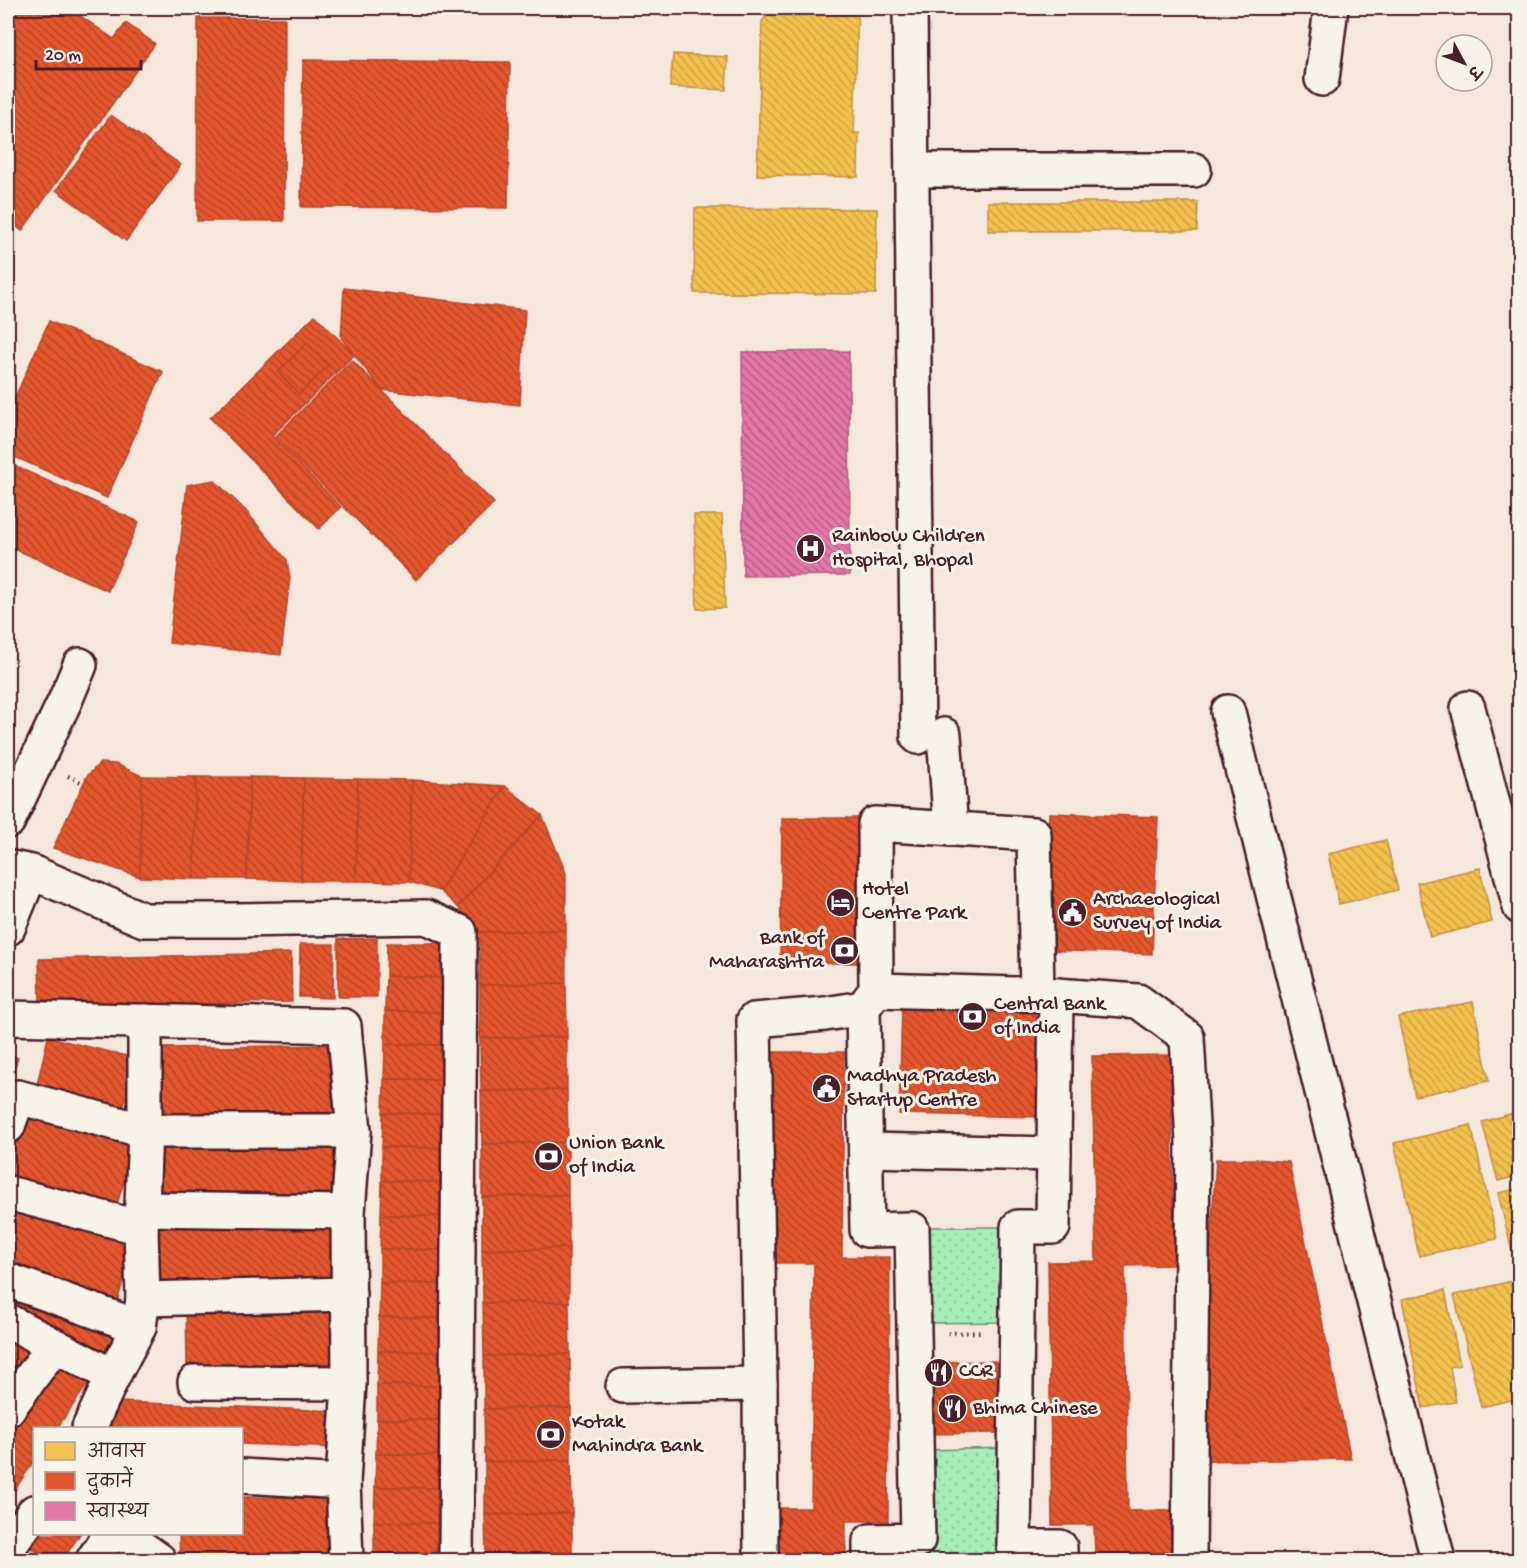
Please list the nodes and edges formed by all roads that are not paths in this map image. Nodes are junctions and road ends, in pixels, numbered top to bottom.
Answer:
1 (910, 8) edge
2 (1331, 8) edge
3 (1322, 80) dead end
4 (912, 170) junction
5 (1194, 170) dead end
6 (80, 665) dead end
7 (1468, 708) dead end
8 (1228, 712) dead end
9 (8, 821) edge
10 (951, 829) junction
11 (19, 870) edge
12 (1520, 907) edge
13 (8, 928) edge
14 (1046, 995) junction
15 (870, 999) junction
16 (8, 1018) edge
17 (145, 1021) junction
18 (8, 1126) edge
19 (146, 1131) junction
20 (354, 1131) junction
21 (866, 1150) junction
22 (1054, 1155) junction
23 (8, 1193) edge
24 (348, 1212) junction
25 (142, 1218) junction
26 (8, 1280) edge
27 (349, 1294) junction
28 (141, 1313) junction
29 (8, 1321) edge
30 (54, 1346) junction
31 (113, 1377) junction
32 (195, 1382) dead end
33 (349, 1383) junction
34 (760, 1384) junction
35 (623, 1386) dead end
36 (8, 1409) edge
37 (89, 1427) edge
38 (243, 1476) edge
39 (343, 1482) junction
40 (33, 1513) edge
41 (109, 1535) edge
42 (125, 1535) edge
43 (8, 1548) edge
44 (93, 1560) edge
45 (159, 1560) edge
46 (346, 1560) edge
47 (456, 1560) edge
48 (761, 1560) edge
49 (870, 1560) edge
50 (1060, 1560) edge
51 (1189, 1560) edge
52 (1438, 1560) edge

1 - 4 street
2 - 3 street
4 - 5 street
4 - 10 street
6 - 9 street
7 - 12 street
8 - 52 street
10 - 14 street
10 - 15 street
11 - 13 street
11 - 47 street
14 - 15 street
14 - 22 street
14 - 51 street
15 - 21 street
15 - 34 street
16 - 17 street
17 - 19 street
17 - 20 street
18 - 19 street
19 - 20 street
19 - 25 street
20 - 24 street
21 - 22 street
21 - 49 street
22 - 50 street
23 - 25 street
24 - 25 street
24 - 27 street
25 - 28 street
26 - 28 street
27 - 28 street
27 - 33 street
28 - 31 street
29 - 30 street
30 - 31 street
30 - 36 street
31 - 37 street
32 - 33 street
33 - 39 street
34 - 35 street
34 - 48 street
38 - 39 street
39 - 46 street
40 - 43 street
41 - 44 street
42 - 45 street

